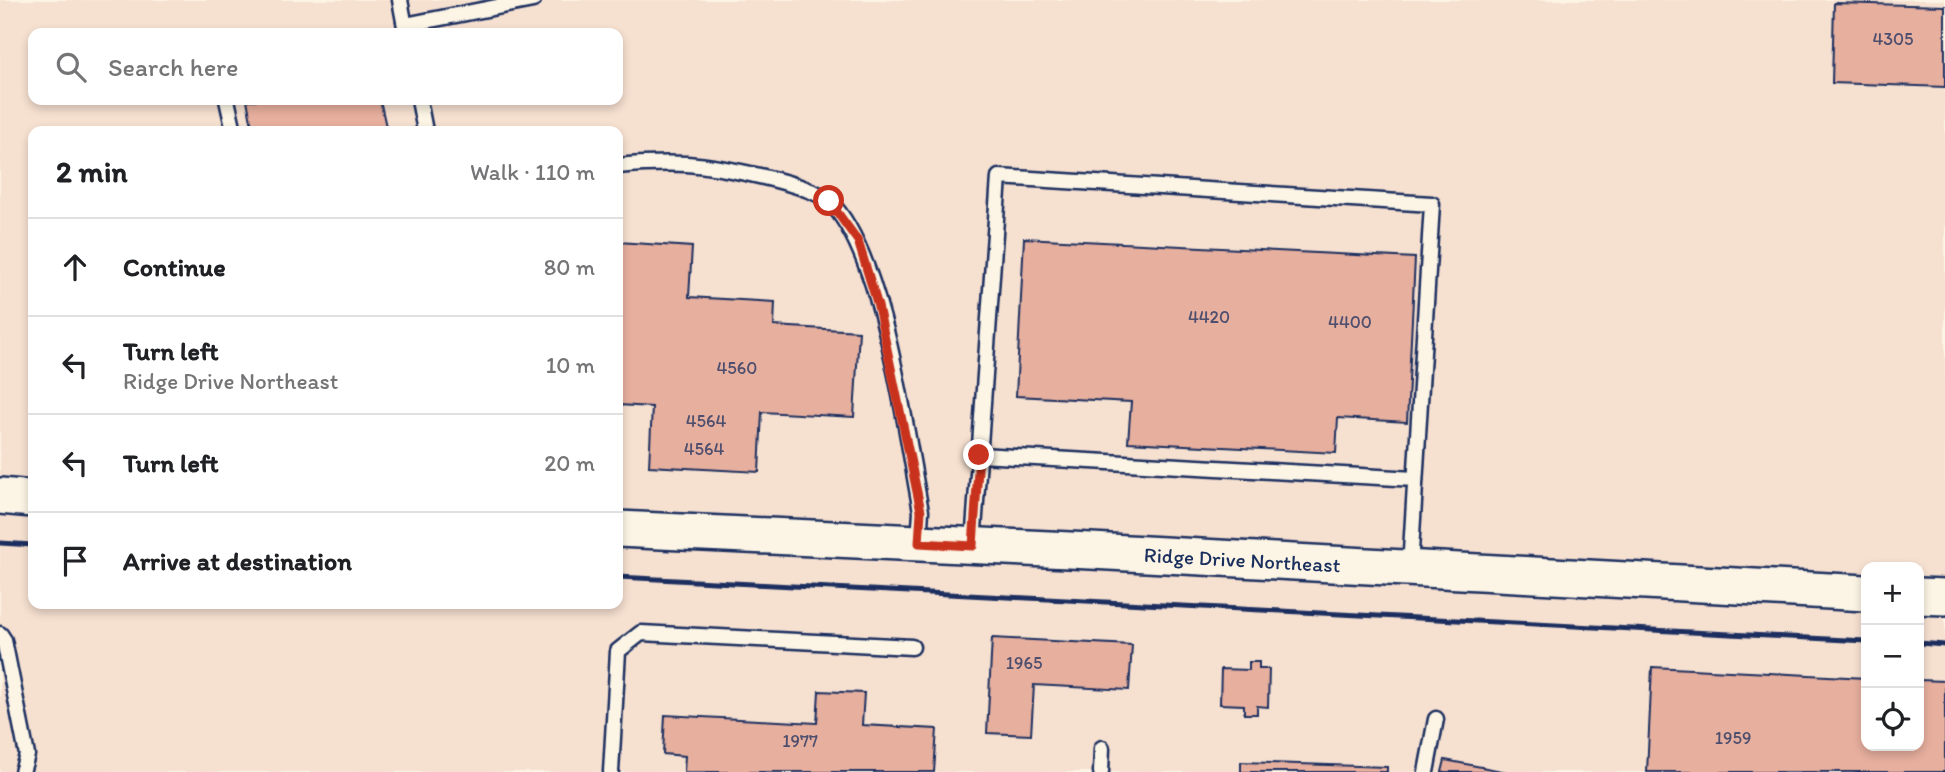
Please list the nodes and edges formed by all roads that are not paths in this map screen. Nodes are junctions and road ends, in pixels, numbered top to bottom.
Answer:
1 (400, 0) edge
2 (533, 0) edge
3 (405, 28) edge
4 (409, 28) edge
5 (228, 105) edge
6 (420, 105) edge
7 (233, 126) edge
8 (424, 126) edge
9 (623, 166) edge
10 (979, 455) junction
11 (1415, 478) junction
12 (0, 496) edge
13 (28, 499) edge
14 (623, 529) edge
15 (919, 543) junction
16 (973, 546) junction
17 (1410, 569) junction
18 (1861, 593) edge
19 (1924, 596) edge
20 (1945, 597) edge
21 (0, 634) edge
22 (912, 647) dead end
23 (1436, 719) dead end
24 (1102, 748) dead end
25 (22, 772) edge
26 (611, 772) edge
27 (1101, 772) edge
28 (1426, 772) edge

1 - 3 lane
2 - 4 lane
5 - 7 lane
6 - 8 lane
9 - 15 lane
10 - 11 lane
10 - 11 lane
10 - 16 lane
11 - 17 lane
12 - 13 street
14 - 15 street, Ridge Drive Northeast
15 - 16 street, Ridge Drive Northeast
16 - 17 street, Ridge Drive Northeast
17 - 18 street, Ridge Drive Northeast
19 - 20 street
21 - 25 lane
22 - 26 lane
23 - 28 lane
24 - 27 lane

